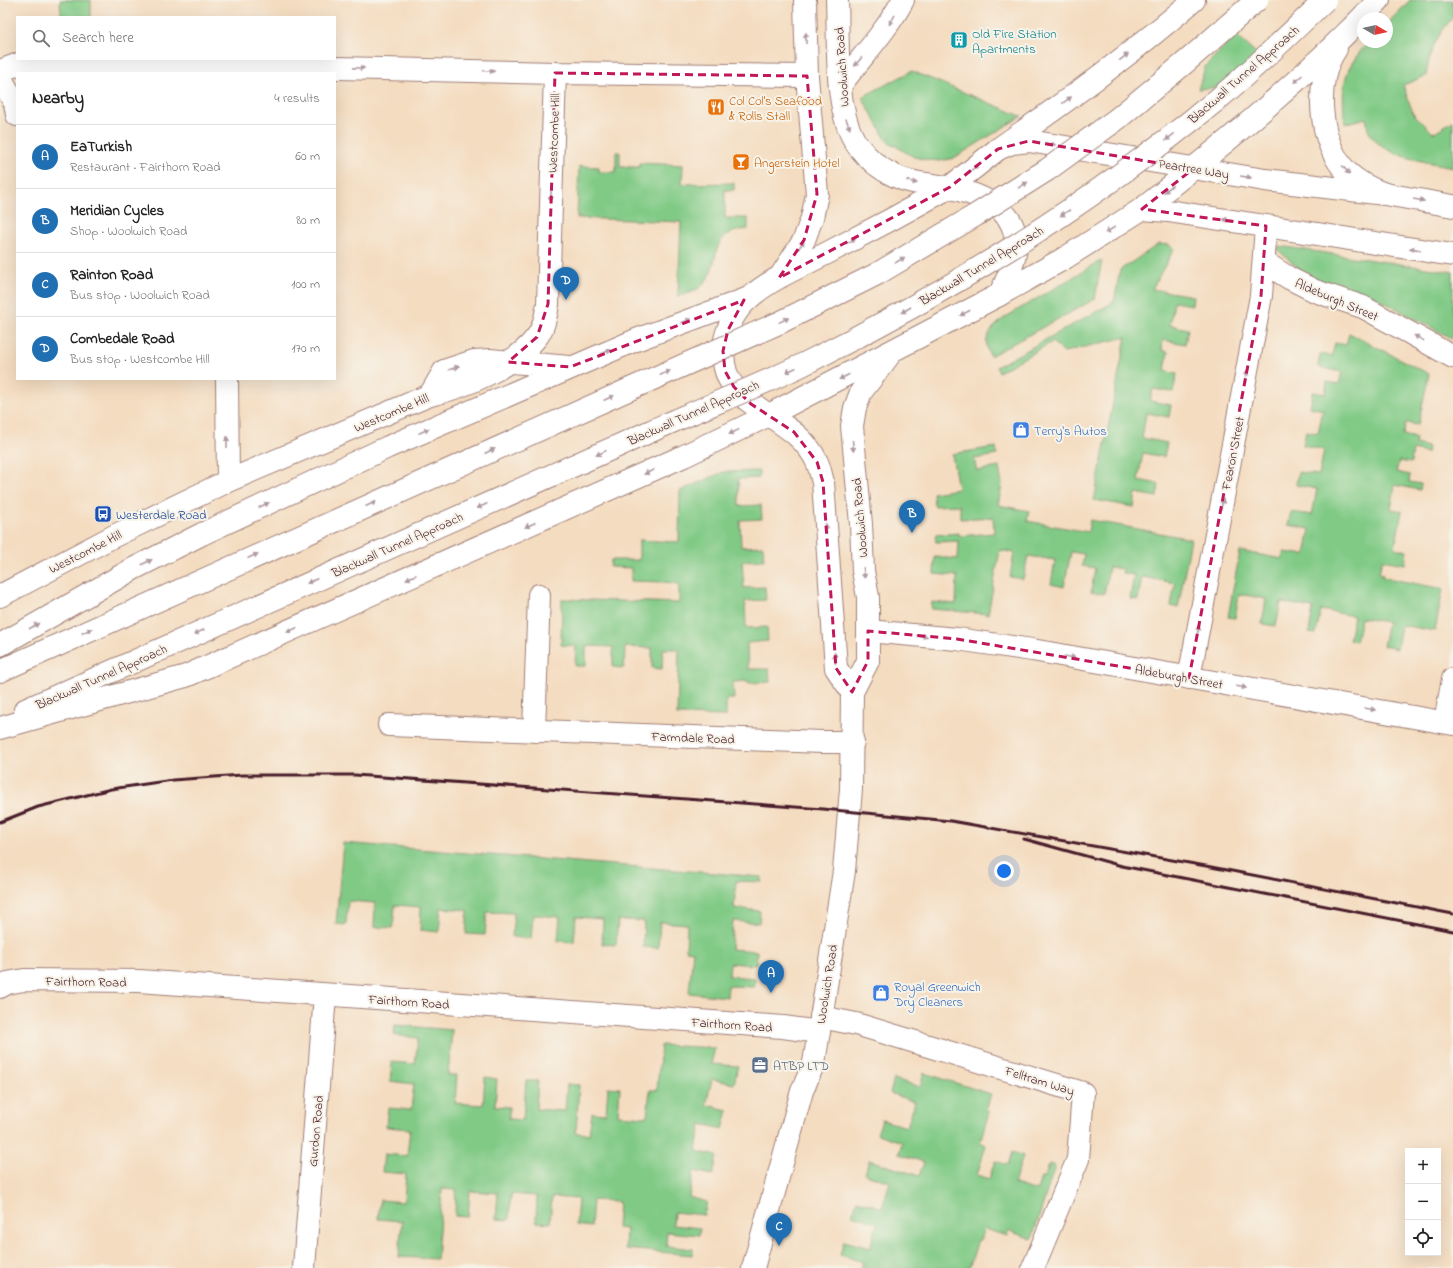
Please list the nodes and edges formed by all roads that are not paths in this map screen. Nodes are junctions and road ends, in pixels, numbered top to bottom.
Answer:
1 (805, 0) edge
2 (837, 0) edge
3 (903, 0) edge
4 (1194, 0) edge
5 (1257, 0) edge
6 (1325, 0) edge
7 (1379, 0) edge
8 (1347, 34) junction
9 (0, 71) edge
10 (237, 72) edge
11 (555, 73) junction
12 (0, 76) edge
13 (807, 76) junction
14 (840, 86) junction
15 (16, 109) edge
16 (998, 149) junction
17 (1193, 169) junction
18 (950, 187) junction
19 (1385, 194) junction
20 (1453, 206) edge
21 (1142, 209) junction
22 (1266, 226) junction
23 (1453, 255) edge
24 (1264, 262) junction
25 (779, 278) junction
26 (999, 295) junction
27 (749, 298) junction
28 (891, 353) junction
29 (1453, 357) edge
30 (508, 362) junction
31 (570, 367) junction
32 (227, 380) edge
33 (769, 415) junction
34 (228, 481) junction
35 (539, 595) dead end
36 (0, 596) edge
37 (868, 632) junction
38 (0, 645) edge
39 (0, 670) edge
40 (1189, 678) junction
41 (1453, 678) edge
42 (852, 692) junction
43 (0, 721) edge
44 (1449, 723) edge
45 (389, 725) dead end
46 (0, 728) edge
47 (534, 732) junction
48 (853, 742) junction
49 (0, 987) edge
50 (325, 995) junction
51 (820, 1024) junction
52 (304, 1268) edge
53 (753, 1268) edge
54 (1033, 1268) edge

13 -> 1 main road
2 - 14 main road, Woolwich Road
3 -> 14 main road
16 -> 4 main road
39 -> 5 main road, bridge
6 -> 43 main road, Blackwall Tunnel Approach, bridge
7 - 8 main road
8 -> 17 main road
8 -> 19 main road
9 - 10 main road
10 -> 11 main road
11 - 13 main road
11 -> 30 main road, Westcombe Hill
12 - 15 main road
25 -> 13 main road
14 -> 18 main road, Woolwich Road
16 -> 17 main road, Peartree Way
18 -> 16 main road, Peartree Way
17 -> 19 main road, Peartree Way
17 -> 21 main road
25 -> 18 main road
18 - 26 main road, Woolwich Road
19 -> 20 main road, Peartree Way
22 -> 21 main road
21 -> 26 main road
23 -> 22 main road
22 - 24 main road, Fearon Street
29 -> 24 main road, Aldeburgh Street
40 -> 24 main road, Fearon Street
25 - 27 main road
26 -> 28 main road, Woolwich Road
31 -> 27 main road
27 - 33 main road
28 -> 33 main road, Woolwich Road
28 -> 37 main road, Woolwich Road
30 - 31 main road
30 - 34 main road, Westcombe Hill
38 -> 31 main road
34 -> 32 main road
42 -> 33 main road
33 -> 46 main road, Woolwich Road
34 - 36 main road, Westcombe Hill
35 - 47 main road
37 -> 40 main road, Aldeburgh Street
37 - 42 main road, Woolwich Road
40 -> 44 main road, Aldeburgh Street
41 - 44 main road, Aldeburgh Street
42 - 48 main road, Woolwich Road
45 - 47 main road, Farmdale Road
47 - 48 main road, Farmdale Road
48 - 51 main road, Woolwich Road
49 - 50 main road, Fairthorn Road
50 - 51 main road, Fairthorn Road
50 - 52 main road, Gurdon Road
51 - 53 main road, Woolwich Road
51 - 54 main road, Felltram Way

